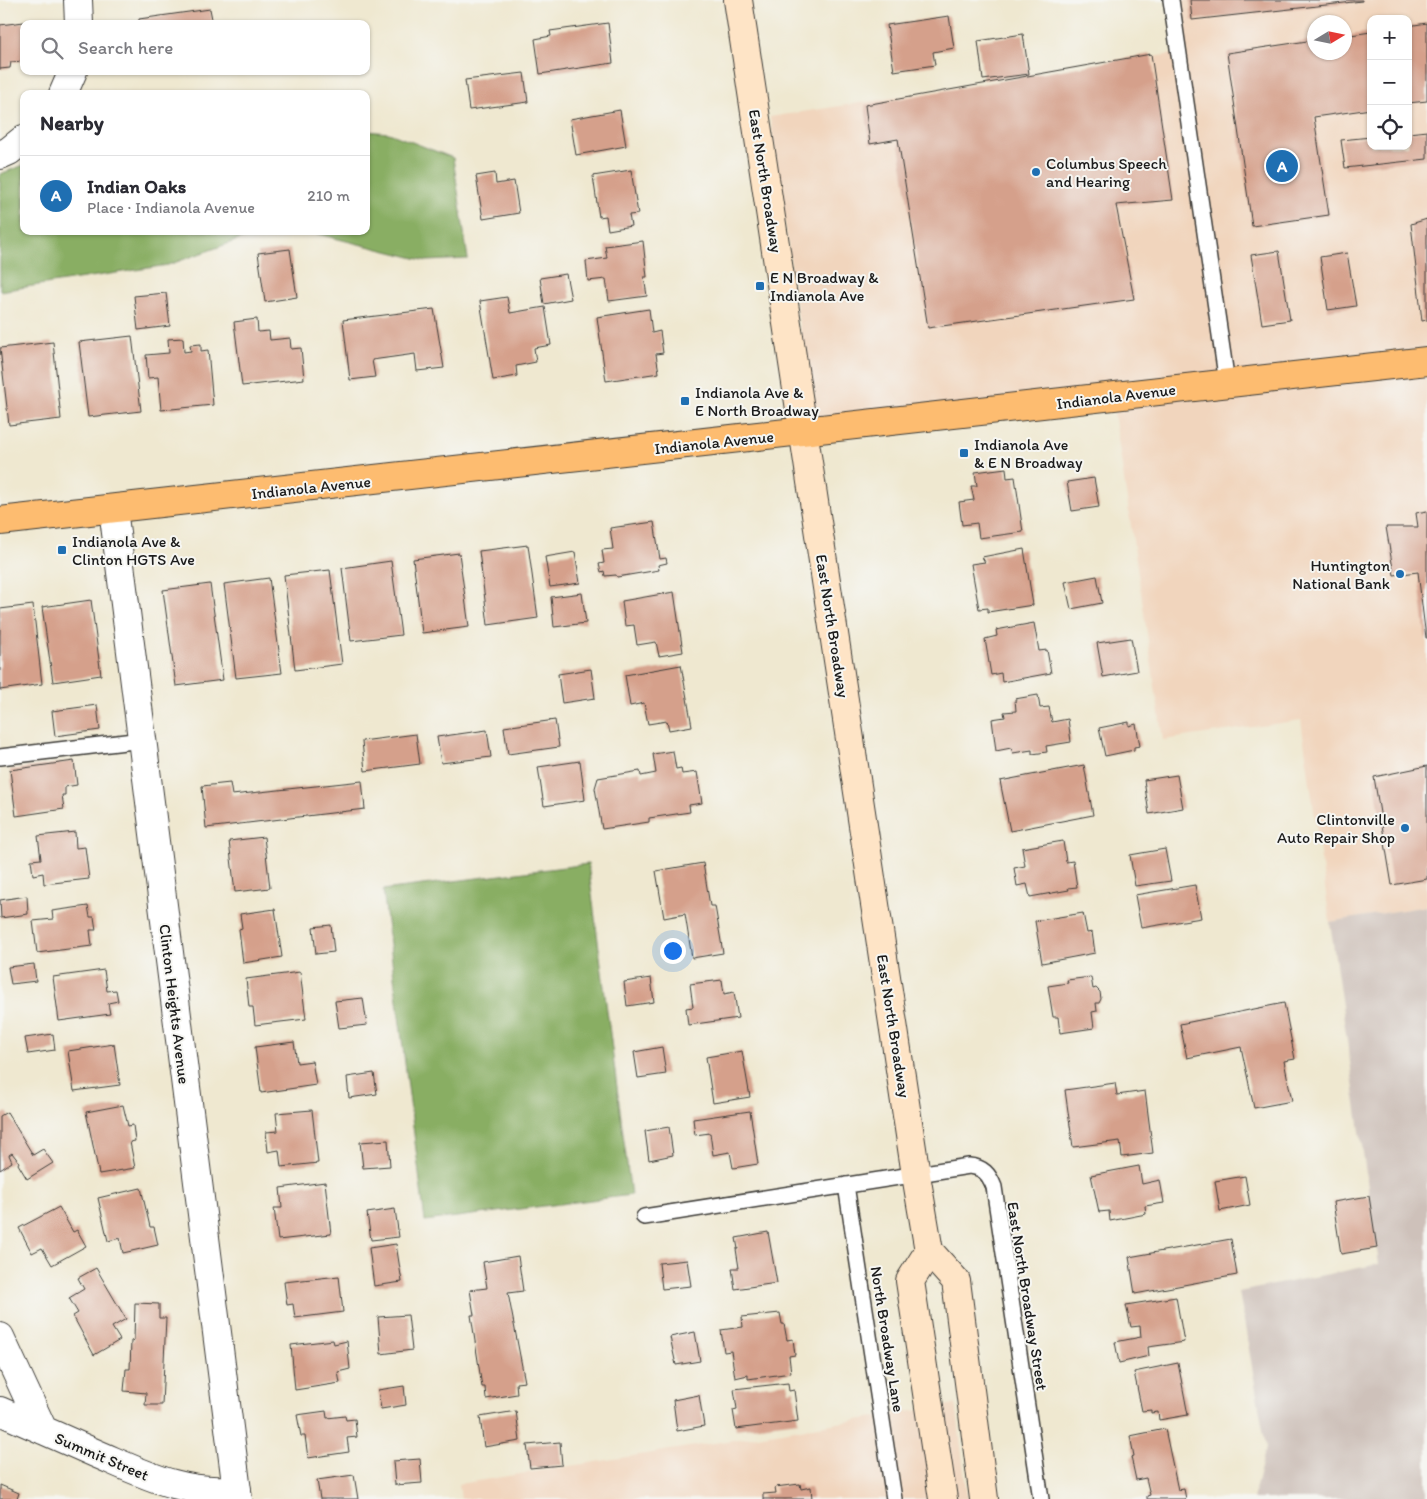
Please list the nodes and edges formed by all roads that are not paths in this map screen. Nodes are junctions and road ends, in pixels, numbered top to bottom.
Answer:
1 (78, 0) edge
2 (738, 0) edge
3 (1171, 0) edge
4 (79, 20) edge
5 (70, 75) edge
6 (65, 90) edge
7 (20, 142) edge
8 (0, 155) edge
9 (1427, 361) edge
10 (1227, 383) junction
11 (803, 432) junction
12 (113, 509) junction
13 (0, 521) edge
14 (142, 740) junction
15 (0, 757) edge
16 (916, 1175) junction
17 (846, 1185) junction
18 (644, 1217) dead end
19 (929, 1251) junction
20 (0, 1338) edge
21 (0, 1411) edge
22 (43, 1430) junction
23 (238, 1494) edge
24 (894, 1499) edge
25 (943, 1499) edge
26 (984, 1499) edge
27 (1041, 1499) edge

1 - 4 street
2 - 11 main road, East North Broadway
3 - 10 lane
5 - 6 street
7 - 8 street
9 - 10 main road, Indianola Avenue
10 - 11 main road, Indianola Avenue
11 - 12 main road, Indianola Avenue
11 - 16 main road, East North Broadway
12 - 13 main road, Indianola Avenue
12 - 14 street, Clinton Heights Avenue
14 - 15 lane
14 - 23 street, Clinton Heights Avenue
16 - 17 lane
16 - 19 main road, East North Broadway
16 - 27 lane, East North Broadway Street
17 - 18 lane
17 - 24 lane, North Broadway Lane
19 - 25 main road
19 - 26 main road
20 - 22 street
21 - 22 street, Summit Street
22 - 23 street, Summit Street

